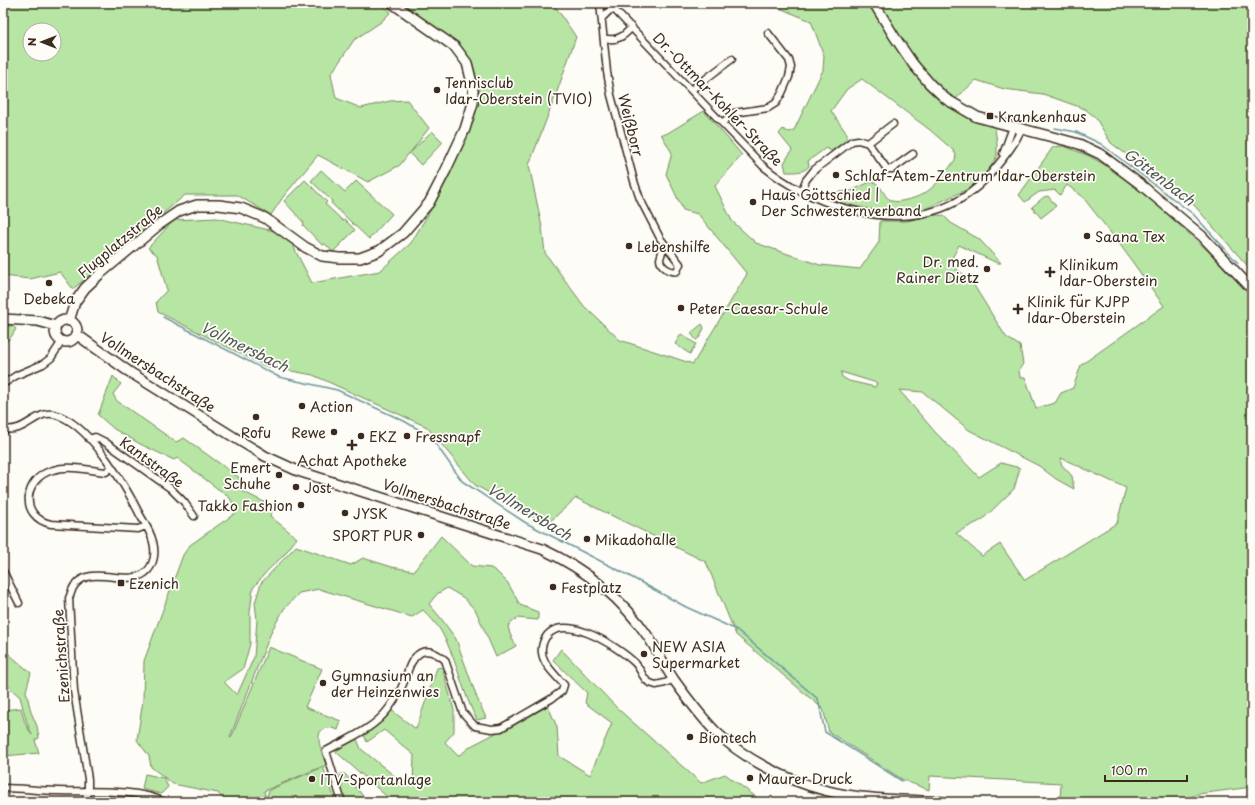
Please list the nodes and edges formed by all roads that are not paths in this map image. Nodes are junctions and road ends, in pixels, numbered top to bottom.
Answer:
1 (392, 3) edge
2 (600, 3) edge
3 (608, 3) edge
4 (874, 3) edge
5 (614, 9) junction
6 (602, 18) junction
7 (632, 27) junction
8 (768, 33) dead end
9 (604, 38) junction
10 (732, 59) dead end
11 (691, 90) junction
12 (722, 123) junction
13 (893, 124) dead end
14 (1017, 128) junction
15 (868, 143) junction
16 (914, 154) dead end
17 (802, 192) junction
18 (664, 246) dead end
19 (1252, 289) edge
20 (3, 319) edge
21 (69, 321) junction
22 (56, 326) junction
23 (76, 334) junction
24 (62, 341) junction
25 (3, 384) edge
26 (3, 429) edge
27 (89, 439) junction
28 (112, 467) junction
29 (194, 516) dead end
30 (146, 526) junction
31 (3, 571) edge
32 (19, 603) dead end
33 (674, 679) junction
34 (3, 788) edge
35 (88, 791) junction
36 (85, 802) edge
37 (165, 802) edge
38 (342, 802) edge
39 (944, 802) edge

1 - 21 street, Flugplatzstraße
2 - 6 street, Weißborr
3 - 5 street, Dr.-Ottmar-Kohler-Straße
4 - 14 street
5 - 6 street
5 - 7 street, Dr.-Ottmar-Kohler-Straße
6 - 9 street, Weißborr
7 - 9 street
7 - 11 street, Dr.-Ottmar-Kohler-Straße
8 - 12 street
9 - 18 street, Weißborr
10 - 11 street
11 - 12 street, Dr.-Ottmar-Kohler-Straße
12 - 17 street, Dr.-Ottmar-Kohler-Straße
13 - 15 street
14 - 17 street, Dr.-Ottmar-Kohler-Straße
14 - 19 street
15 - 16 street
15 - 17 street
20 - 22 street
21 - 22 street
21 - 23 street
22 - 24 street
23 - 24 street
23 - 33 street, Vollmersbachstraße
24 - 25 street
26 - 27 street, Ezenichstraße
27 - 28 street, Ezenichstraße
27 - 29 street, Kantstraße
28 - 30 street, Ezenichstraße
28 - 30 street
30 - 35 street, Ezenichstraße
31 - 32 street
33 - 38 street
33 - 39 street, Vollmersbachstraße
34 - 35 street
35 - 36 street, Ezenichstraße
35 - 37 street

